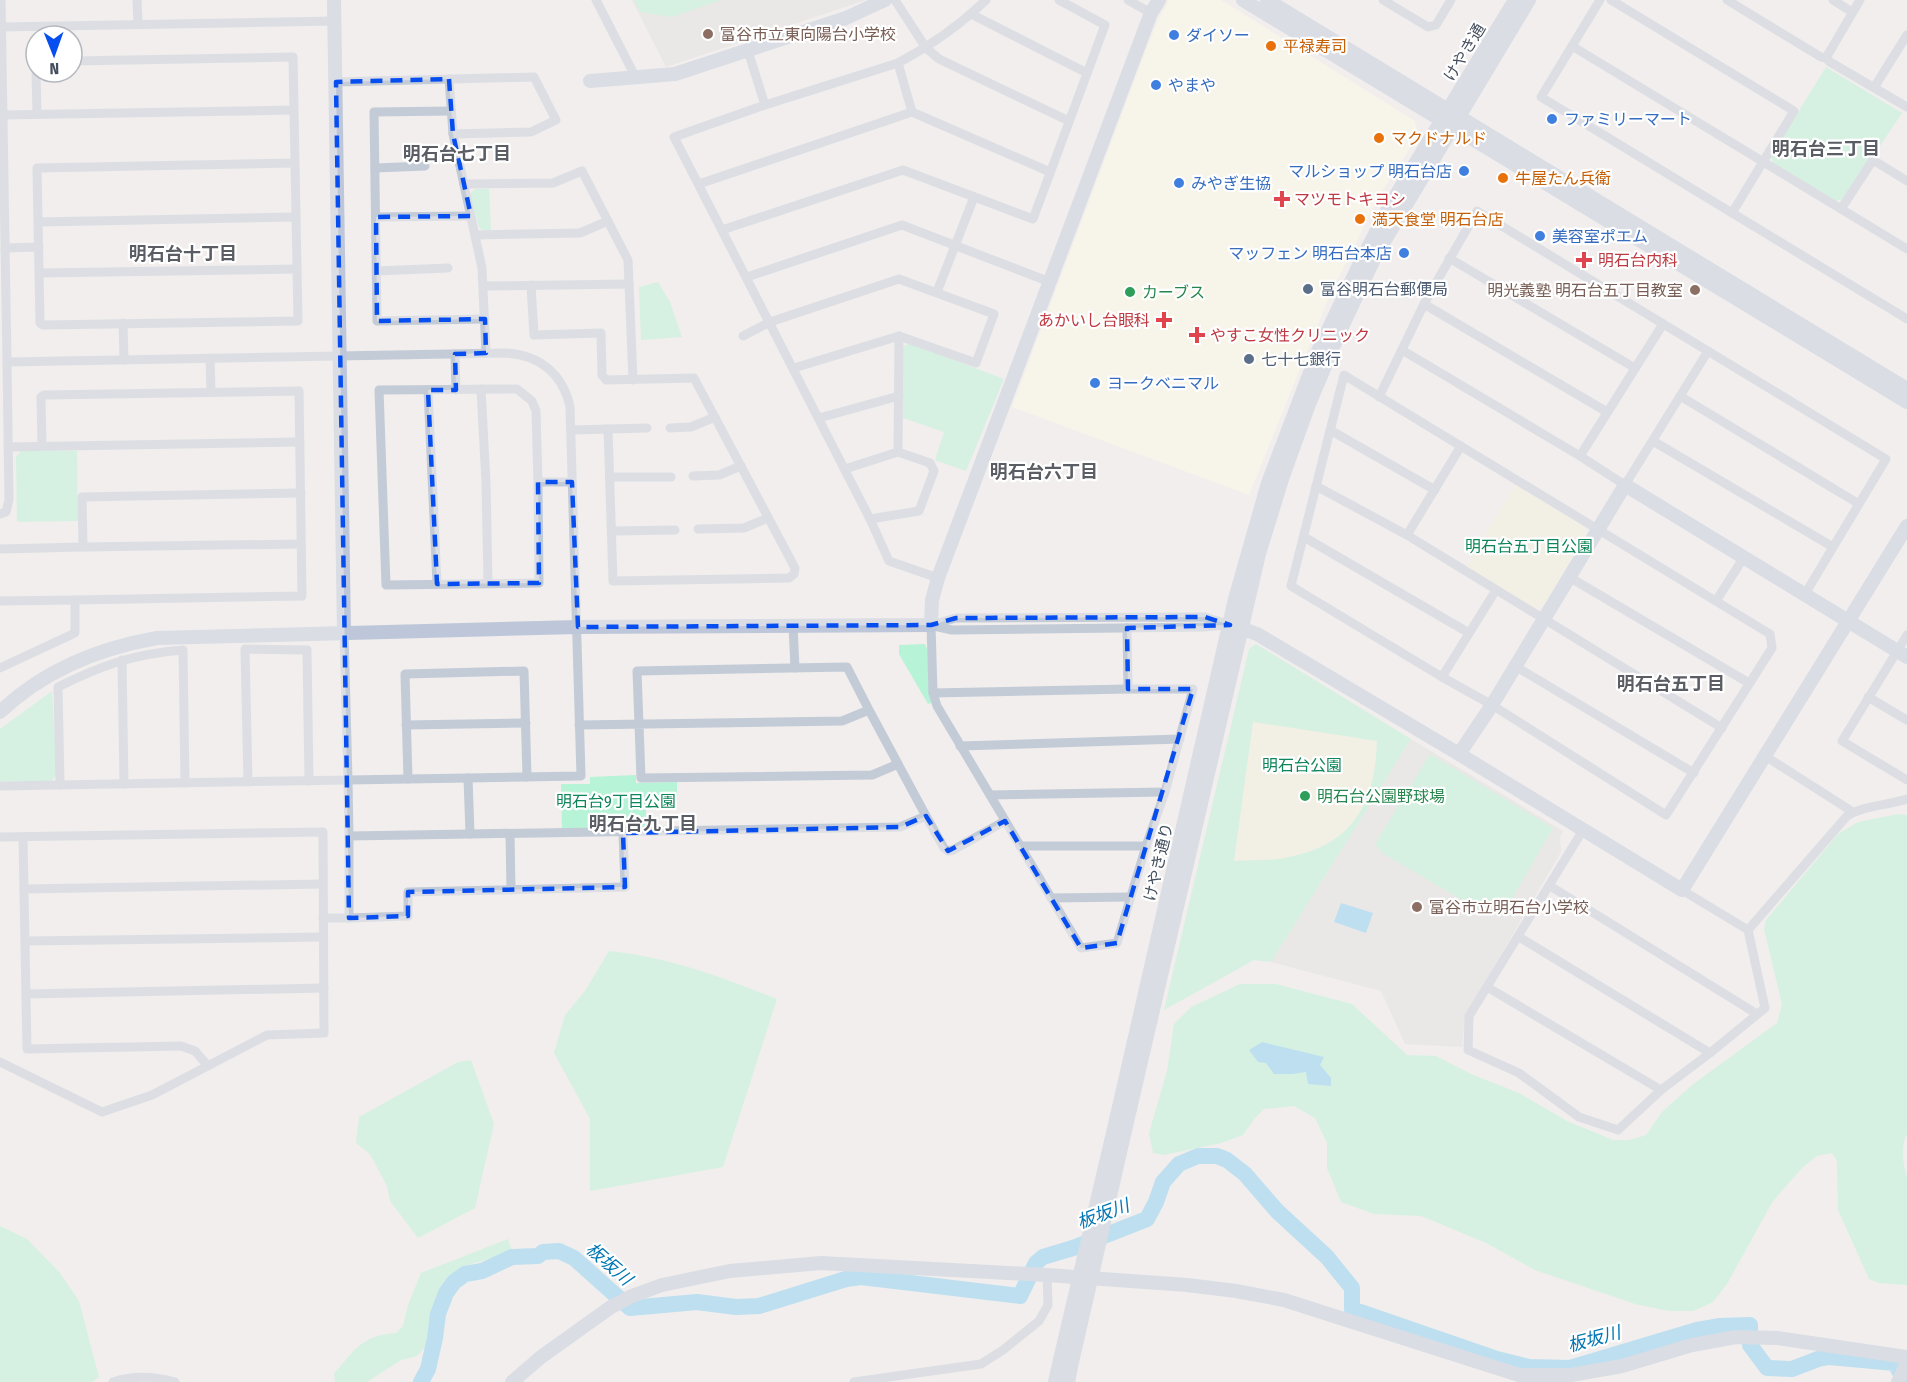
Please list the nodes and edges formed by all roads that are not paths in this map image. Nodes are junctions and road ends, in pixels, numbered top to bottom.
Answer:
1 (1, 0) edge
2 (137, 0) edge
3 (334, 0) edge
4 (596, 0) edge
5 (885, 0) edge
6 (895, 0) edge
7 (986, 0) edge
8 (1059, 0) edge
9 (1128, 0) edge
10 (1159, 0) edge
11 (1244, 0) edge
12 (1267, 0) edge
13 (1383, 0) edge
14 (1451, 0) edge
15 (1515, 0) edge
16 (1529, 0) edge
17 (1600, 0) edge
18 (1611, 0) edge
19 (1727, 0) edge
20 (1833, 0) edge
21 (1860, 0) edge
22 (1852, 12) junction
23 (1151, 13) junction
24 (971, 14) junction
25 (335, 21) junction
26 (138, 24) junction
27 (1, 27) edge
28 (1906, 37) edge
29 (1572, 45) junction
30 (926, 48) junction
31 (748, 51) junction
32 (1826, 57) junction
33 (84, 61) edge
34 (898, 63) junction
35 (1087, 73) junction
36 (636, 78) junction
37 (449, 79) junction
38 (591, 81) dead end
39 (336, 82) junction
40 (36, 84) edge
41 (1875, 86) junction
42 (765, 105) junction
43 (1907, 107) edge
44 (294, 110) junction
45 (451, 111) junction
46 (912, 112) junction
47 (3, 114) junction
48 (37, 114) junction
49 (1450, 119) junction
50 (1069, 121) junction
51 (453, 134) junction
52 (1763, 162) junction
53 (295, 164) junction
54 (425, 166) dead end
55 (375, 168) junction
56 (1050, 172) junction
57 (1907, 181) edge
58 (2, 182) edge
59 (464, 184) junction
60 (699, 184) junction
61 (974, 196) junction
62 (1841, 209) junction
63 (1732, 213) junction
64 (471, 216) junction
65 (296, 217) junction
66 (376, 217) junction
67 (608, 221) junction
68 (38, 222) junction
69 (722, 230) junction
70 (475, 235) junction
71 (955, 244) junction
72 (5, 248) junction
73 (39, 248) junction
74 (1907, 249) edge
75 (1449, 258) junction
76 (448, 268) dead end
77 (297, 269) junction
78 (376, 271) junction
79 (40, 273) junction
80 (747, 277) junction
81 (1050, 282) junction
82 (629, 284) junction
83 (531, 285) junction
84 (485, 286) junction
85 (937, 292) junction
86 (1424, 304) junction
87 (485, 319) junction
88 (1907, 319) edge
89 (770, 322) junction
90 (123, 323) junction
91 (1663, 324) junction
92 (743, 336) dead end
93 (899, 336) junction
94 (1402, 350) junction
95 (1708, 351) junction
96 (486, 353) junction
97 (455, 354) junction
98 (340, 356) junction
99 (210, 358) junction
100 (124, 360) junction
101 (6, 362) junction
102 (794, 368) junction
103 (1635, 368) junction
104 (633, 380) junction
105 (481, 389) junction
106 (1907, 389) edge
107 (428, 390) junction
108 (456, 390) junction
109 (211, 392) junction
110 (899, 396) junction
111 (1680, 396) junction
112 (1379, 397) junction
113 (1907, 402) edge
114 (1607, 412) junction
115 (715, 417) junction
116 (819, 418) junction
117 (647, 428) dead end
118 (670, 428) dead end
119 (608, 429) junction
120 (572, 430) junction
121 (1330, 430) junction
122 (1653, 441) junction
123 (300, 442) junction
124 (42, 446) junction
125 (1461, 446) junction
126 (8, 447) junction
127 (898, 452) junction
128 (1580, 456) junction
129 (741, 466) junction
130 (845, 469) junction
131 (693, 476) dead end
132 (610, 477) junction
133 (671, 477) dead end
134 (538, 482) junction
135 (572, 482) junction
136 (1625, 485) junction
137 (1316, 486) junction
138 (1435, 490) junction
139 (301, 493) junction
140 (1859, 504) junction
141 (0, 514) edge
142 (768, 518) junction
143 (870, 519) junction
144 (1907, 526) edge
145 (698, 529) dead end
146 (1599, 529) junction
147 (675, 530) dead end
148 (612, 531) junction
149 (1407, 535) junction
150 (1304, 537) junction
151 (302, 544) junction
152 (83, 547) junction
153 (1833, 547) junction
154 (0, 549) edge
155 (1744, 557) junction
156 (1569, 577) junction
157 (938, 578) junction
158 (488, 583) junction
159 (437, 584) junction
160 (1496, 590) junction
161 (1805, 594) junction
162 (75, 600) junction
163 (0, 601) edge
164 (1716, 601) junction
165 (1544, 619) junction
166 (1848, 622) junction
167 (932, 625) junction
168 (793, 626) junction
169 (578, 627) junction
170 (1236, 627) junction
171 (1127, 628) junction
172 (344, 632) junction
173 (1469, 633) junction
174 (1907, 635) edge
175 (1902, 654) edge
176 (122, 660) junction
177 (1515, 666) junction
178 (0, 668) edge
179 (795, 668) junction
180 (1442, 677) junction
181 (1749, 683) junction
182 (1128, 688) junction
183 (933, 693) junction
184 (1868, 697) junction
185 (1492, 705) junction
186 (869, 710) junction
187 (0, 712) edge
188 (1907, 720) edge
189 (525, 723) junction
190 (639, 724) junction
191 (406, 725) junction
192 (579, 725) junction
193 (1722, 728) junction
194 (1180, 739) junction
195 (960, 746) junction
196 (1459, 754) junction
197 (1766, 756) junction
198 (898, 764) junction
199 (1694, 772) junction
200 (527, 777) junction
201 (468, 778) junction
202 (408, 779) junction
203 (348, 780) junction
204 (1907, 780) edge
205 (309, 781) junction
206 (248, 782) junction
207 (185, 783) junction
208 (124, 784) junction
209 (60, 785) junction
210 (0, 786) edge
211 (1165, 792) junction
212 (990, 795) junction
213 (1907, 799) edge
214 (1853, 812) junction
215 (926, 816) junction
216 (1005, 821) junction
217 (1583, 830) junction
218 (623, 833) junction
219 (470, 834) junction
220 (510, 834) junction
221 (348, 836) junction
222 (0, 837) edge
223 (23, 837) junction
224 (1020, 846) junction
225 (1146, 846) junction
226 (323, 884) junction
227 (1550, 886) junction
228 (24, 889) junction
229 (511, 890) junction
230 (1682, 890) junction
231 (1130, 897) junction
232 (1051, 898) junction
233 (323, 918) junction
234 (349, 918) junction
235 (1748, 930) junction
236 (323, 937) junction
237 (1519, 937) junction
238 (25, 941) junction
239 (1487, 987) junction
240 (324, 988) junction
241 (26, 994) junction
242 (1756, 1014) junction
243 (1710, 1053) junction
244 (0, 1062) edge
245 (208, 1066) junction
246 (1661, 1090) junction
247 (1043, 1275) junction
248 (1907, 1357) edge
249 (1066, 1361) junction
250 (1907, 1363) edge
251 (113, 1382) edge
252 (175, 1382) edge
253 (512, 1382) edge
254 (854, 1382) edge
255 (1055, 1382) edge
256 (1068, 1382) edge
257 (1898, 1382) edge

1 - 27 street
2 - 26 street
3 - 25 street
4 - 36 street
5 - 31 street
6 - 30 street
7 - 24 street
8 - 35 street
9 - 23 street
10 - 23 street
11 - 49 street
12 - 49 street
13 - 14 street
15 - 49 street, けやき通
16 - 49 street
17 - 29 street
18 - 52 street
19 - 32 street
20 - 22 street
21 - 22 street
22 - 32 street
23 - 81 street
24 - 30 street
24 - 35 street
25 - 26 street
25 - 39 street
26 - 27 street
27 - 47 street
28 - 41 street
29 - 52 street
29 - 63 street
30 - 34 street
30 - 50 street
31 - 36 street
31 - 42 street
32 - 41 street
33 - 44 street
34 - 42 street
34 - 46 street
35 - 50 street
36 - 38 street
37 - 39 street
37 - 45 street
37 - 51 street
39 - 98 street
40 - 48 street
41 - 43 street
42 - 60 street
44 - 48 street
44 - 53 street
45 - 51 street
45 - 55 street
46 - 56 street
46 - 60 street
47 - 48 street
47 - 58 street
49 - 106 street
49 - 113 street
49 - 170 street
50 - 56 street
51 - 59 street
52 - 62 street
52 - 63 street
53 - 65 street
53 - 68 street
54 - 55 street
55 - 66 street
56 - 61 street
57 - 62 street
58 - 72 street
59 - 64 street
59 - 67 street
60 - 69 street
61 - 69 street
61 - 71 street
62 - 74 street
63 - 88 street
64 - 66 street
64 - 70 street
65 - 68 street
65 - 77 street
66 - 78 street
67 - 70 street
67 - 82 street
68 - 73 street
69 - 80 street
70 - 84 street
71 - 80 street
71 - 81 street
71 - 85 street
72 - 73 street
72 - 101 street
73 - 79 street
75 - 86 street
75 - 91 street
75 - 103 street
76 - 78 street
77 - 79 street
77 - 90 street
78 - 87 street
79 - 90 street
80 - 89 street
81 - 157 street
82 - 83 street
82 - 104 street
83 - 84 street
83 - 104 street
84 - 87 street
85 - 89 street
85 - 93 street
86 - 94 street
86 - 114 street
87 - 96 street
89 - 92 street
89 - 102 street
90 - 100 street
91 - 95 street
91 - 103 street
93 - 102 street
93 - 110 street
94 - 112 street
94 - 128 street
95 - 111 street
95 - 140 street
96 - 97 street
96 - 120 street
97 - 98 street
97 - 108 street
98 - 99 street
98 - 172 street
99 - 100 street
99 - 109 street
100 - 101 street
101 - 126 street
102 - 116 street
103 - 114 street
104 - 115 street
105 - 108 street
105 - 134 street
105 - 158 street
107 - 108 street
107 - 159 street
107 - 159 street
109 - 123 street
109 - 124 street
110 - 116 street
110 - 127 street
111 - 122 street
111 - 140 street
112 - 121 street
112 - 125 street
114 - 128 street
115 - 118 street
115 - 129 street
116 - 130 street
117 - 119 street
119 - 120 street
119 - 132 street
120 - 135 street
121 - 137 street
121 - 138 street
122 - 136 street
122 - 153 street
123 - 124 street
123 - 139 street
124 - 126 street
125 - 138 street
125 - 146 street
126 - 141 street
127 - 130 street
127 - 143 street
128 - 136 street
129 - 131 street
129 - 142 street
130 - 143 street
132 - 133 street
132 - 148 street
134 - 135 street
134 - 158 street
135 - 169 street
136 - 146 street
136 - 155 street
137 - 149 street
137 - 150 street
138 - 149 street
139 - 151 street
139 - 152 street
140 - 153 street
142 - 145 street
142 - 148 street
143 - 157 street
144 - 166 street
146 - 156 street
146 - 164 street
147 - 148 street
149 - 160 street
150 - 173 street
150 - 180 street
151 - 152 street
151 - 162 street
152 - 154 street
153 - 161 street
155 - 161 street
155 - 164 street
156 - 165 street
156 - 181 street
157 - 167 street
158 - 159 street
160 - 165 street
160 - 173 street
161 - 166 street
162 - 163 street
162 - 178 street
164 - 181 street
165 - 177 street
165 - 193 street
166 - 175 street
166 - 197 street
167 - 168 street
167 - 170 street
167 - 171 street
167 - 183 street
168 - 169 street
168 - 179 street
169 - 172 street
169 - 192 street
170 - 171 street
170 - 196 street
170 - 249 street, bridge
171 - 182 street
172 - 187 street
172 - 203 street
173 - 180 street
174 - 175 street
175 - 184 street
176 - 207 street
176 - 208 street
176 - 209 street
177 - 185 street
177 - 199 street
179 - 186 street
179 - 190 street
180 - 185 street
181 - 193 street
182 - 183 street
182 - 194 street
183 - 195 street
184 - 188 street
184 - 204 street
185 - 196 street
185 - 199 street
186 - 190 street
186 - 198 street
189 - 191 street
189 - 191 street
189 - 200 street
190 - 192 street
190 - 198 street
191 - 202 street
192 - 200 street
193 - 199 street
194 - 195 street
194 - 211 street
195 - 212 street
196 - 217 street
197 - 214 street
197 - 230 street
198 - 215 street
200 - 201 street
201 - 202 street
201 - 219 street
202 - 203 street
203 - 205 street
203 - 221 street
205 - 206 street
205 - 206 street
206 - 207 street
207 - 208 street
208 - 209 street
209 - 210 street
211 - 212 street
211 - 225 street
212 - 216 street
213 - 214 street
214 - 235 street
215 - 216 street
215 - 218 street
216 - 224 street
217 - 227 street
217 - 230 street
218 - 220 street
218 - 229 street
219 - 220 street
219 - 221 street
220 - 229 street
221 - 234 street
222 - 223 street
223 - 226 street
223 - 228 street
224 - 225 street
224 - 232 street
225 - 231 street
226 - 228 street
226 - 233 street
227 - 237 street
227 - 242 street
228 - 238 street
229 - 234 street
230 - 235 street
231 - 232 street
231 - 232 street
233 - 234 street
233 - 236 street
235 - 242 street
236 - 238 street
236 - 240 street
237 - 239 street
237 - 243 street
238 - 241 street
239 - 246 street
239 - 246 street
240 - 241 street
240 - 245 street
241 - 245 street
242 - 243 street
243 - 246 street
244 - 245 street
247 - 248 street
247 - 253 street
247 - 254 street
249 - 255 street
249 - 256 street
250 - 257 street
251 - 252 street

